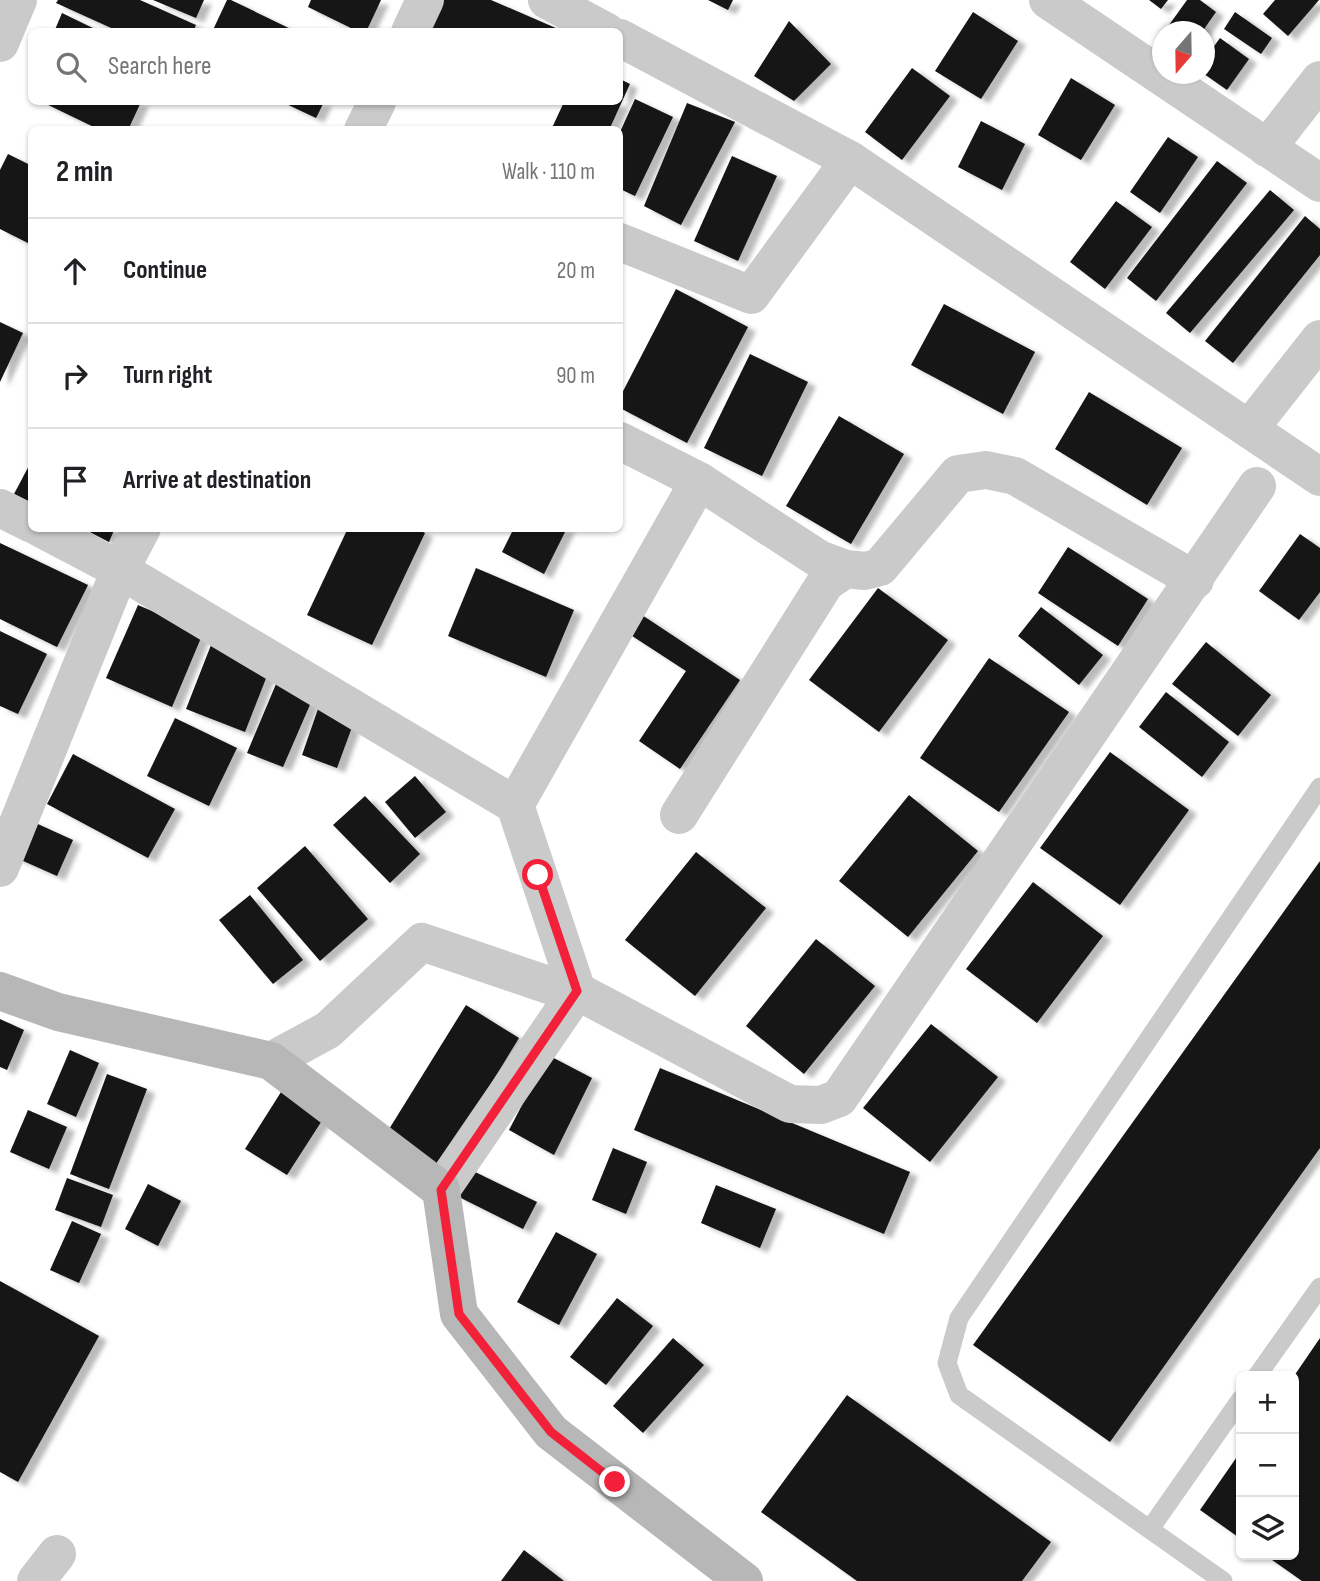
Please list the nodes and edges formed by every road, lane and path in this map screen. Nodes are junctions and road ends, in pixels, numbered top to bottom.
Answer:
1 (18, 0) edge
2 (425, 0) edge
3 (547, 0) edge
4 (1048, 0) edge
5 (412, 28) edge
6 (600, 28) edge
7 (623, 40) edge
8 (0, 43) edge
9 (1320, 80) edge
10 (376, 105) edge
11 (365, 126) edge
12 (1267, 148) junction
13 (850, 160) junction
14 (1320, 183) edge
15 (623, 243) edge
16 (1320, 339) edge
17 (1250, 428) junction
18 (623, 443) edge
19 (1320, 477) edge
20 (699, 481) junction
21 (1257, 486) dead end
22 (0, 508) edge
23 (28, 522) edge
24 (48, 532) edge
25 (140, 532) edge
26 (846, 569) junction
27 (120, 570) junction
28 (1195, 580) junction
29 (1320, 786) edge
30 (515, 805) junction
31 (679, 815) dead end
32 (0, 868) edge
33 (0, 991) edge
34 (577, 991) junction
35 (271, 1061) junction
36 (441, 1190) junction
37 (1320, 1287) edge
38 (1261, 1371) edge
39 (1236, 1406) edge
40 (1150, 1529) junction
41 (744, 1581) edge
42 (1223, 1581) edge

1 - 8 street
2 - 5 street
3 - 6 street
4 - 12 street
7 - 13 street
9 - 12 street
10 - 11 street
12 - 14 street
13 - 15 street
13 - 17 street
16 - 17 street
17 - 19 street
18 - 20 street
20 - 26 street
20 - 30 street
21 - 28 street
22 - 23 street
24 - 27 street
25 - 27 street
26 - 28 street
26 - 31 street
27 - 30 street
27 - 32 street
28 - 34 street
29 - 40 lane
30 - 34 street
33 - 35 street
34 - 35 street
34 - 36 street
35 - 36 street
36 - 41 street
37 - 38 lane
39 - 40 lane
40 - 42 lane

